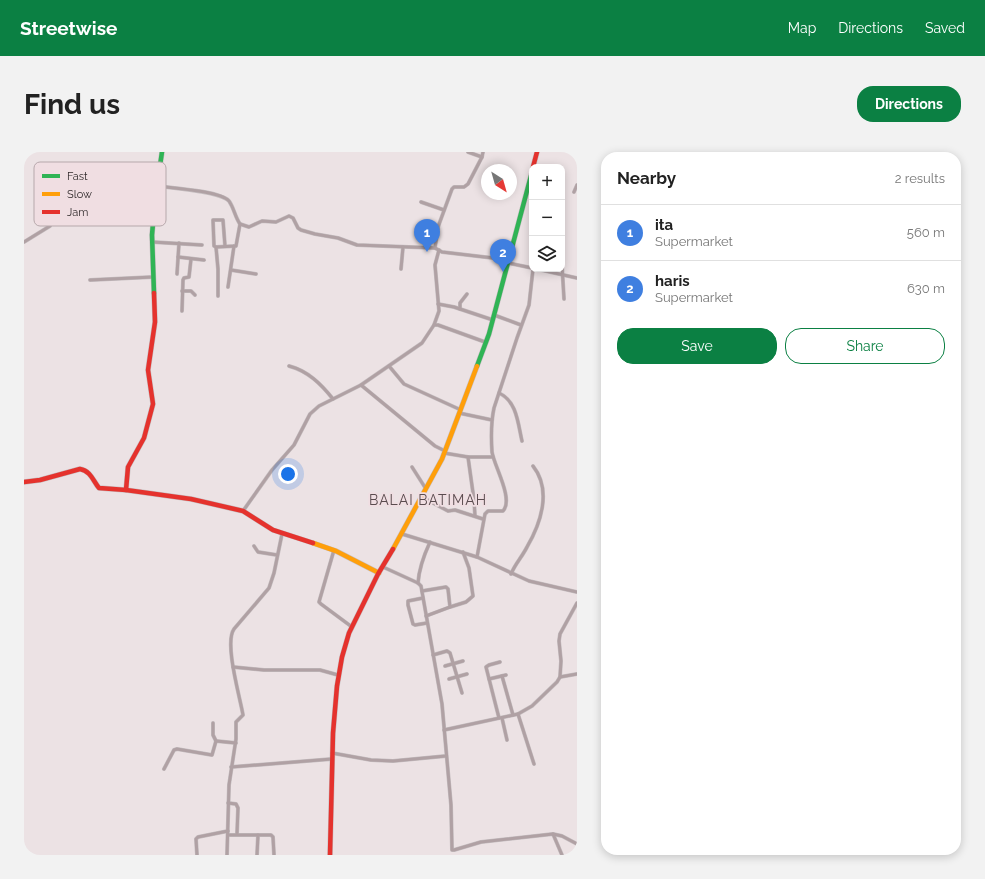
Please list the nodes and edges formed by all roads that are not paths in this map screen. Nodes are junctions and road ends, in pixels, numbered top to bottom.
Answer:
1 (162, 152) edge
2 (468, 152) edge
3 (483, 152) edge
4 (538, 152) edge
5 (482, 157) junction
6 (161, 162) edge
7 (534, 164) edge
8 (529, 184) edge
9 (577, 185) edge
10 (166, 187) edge
11 (574, 192) dead end
12 (421, 202) dead end
13 (444, 210) junction
14 (240, 224) junction
15 (50, 226) edge
16 (153, 226) edge
17 (24, 242) edge
18 (152, 242) junction
19 (179, 243) junction
20 (202, 245) dead end
21 (225, 246) junction
22 (234, 246) junction
23 (216, 247) junction
24 (403, 247) junction
25 (435, 248) junction
26 (439, 250) junction
27 (178, 257) junction
28 (191, 259) junction
29 (204, 260) dead end
30 (508, 265) junction
31 (401, 268) dead end
32 (529, 268) edge
33 (231, 270) junction
34 (532, 272) edge
35 (550, 272) edge
36 (177, 274) dead end
37 (256, 274) dead end
38 (562, 275) junction
39 (153, 277) junction
40 (577, 278) edge
41 (90, 280) dead end
42 (228, 287) dead end
43 (182, 291) junction
44 (195, 294) dead end
45 (467, 294) dead end
46 (218, 296) dead end
47 (564, 299) dead end
48 (438, 304) junction
49 (460, 309) junction
50 (182, 311) dead end
51 (494, 317) junction
52 (434, 325) junction
53 (521, 325) junction
54 (486, 342) junction
55 (289, 366) dead end
56 (389, 366) junction
57 (361, 385) junction
58 (499, 393) junction
59 (333, 399) junction
60 (460, 412) junction
61 (492, 420) junction
62 (522, 441) dead end
63 (444, 452) junction
64 (468, 457) junction
65 (493, 457) junction
66 (533, 466) dead end
67 (412, 467) dead end
68 (24, 482) edge
69 (426, 489) junction
70 (126, 490) junction
71 (422, 497) junction
72 (243, 511) junction
73 (475, 516) junction
74 (484, 519) junction
75 (282, 534) junction
76 (402, 534) junction
77 (430, 542) junction
78 (254, 546) dead end
79 (334, 550) junction
80 (463, 552) junction
81 (277, 555) junction
82 (477, 557) junction
83 (383, 567) junction
84 (379, 573) junction
85 (511, 574) junction
86 (418, 583) junction
87 (422, 591) junction
88 (577, 592) edge
89 (423, 598) junction
90 (577, 603) edge
91 (450, 607) junction
92 (426, 616) junction
93 (427, 623) junction
94 (352, 627) junction
95 (433, 655) junction
96 (462, 661) dead end
97 (500, 662) dead end
98 (453, 664) junction
99 (445, 666) dead end
100 (233, 667) junction
101 (467, 674) dead end
102 (577, 674) edge
103 (338, 675) junction
104 (506, 675) dead end
105 (457, 676) junction
106 (502, 676) junction
107 (560, 677) junction
108 (449, 679) dead end
109 (489, 679) junction
110 (462, 693) dead end
111 (518, 714) junction
112 (513, 715) junction
113 (500, 718) junction
114 (214, 723) dead end
115 (444, 730) junction
116 (506, 740) dead end
117 (216, 741) junction
118 (236, 743) junction
119 (332, 753) junction
120 (446, 756) junction
121 (332, 759) junction
122 (534, 764) dead end
123 (231, 767) junction
124 (164, 769) dead end
125 (228, 804) junction
126 (228, 833) junction
127 (237, 834) junction
128 (553, 834) junction
129 (258, 835) junction
130 (577, 844) edge
131 (452, 850) junction
132 (197, 855) edge
133 (227, 855) edge
134 (257, 855) edge
135 (274, 855) edge
136 (330, 855) edge
137 (452, 855) edge
138 (562, 855) edge

1 - 6 street
2 - 5 street
3 - 5 street
4 - 7 street
5 - 13 street
8 - 30 street
9 - 11 street
10 - 14 street
12 - 13 street
13 - 25 street
14 - 22 street
14 - 24 street
15 - 17 street
16 - 18 street
18 - 19 street
18 - 39 street
19 - 20 street
19 - 27 street
21 - 22 street
21 - 23 street
21 - 23 street
22 - 33 street
23 - 46 street
24 - 25 street
24 - 31 street
25 - 26 street
26 - 30 street
26 - 48 street
27 - 28 street
27 - 36 street
28 - 29 street
28 - 43 street
30 - 32 street
30 - 51 street
33 - 37 street
33 - 42 street
34 - 53 street
35 - 38 street
38 - 40 street
38 - 47 street
39 - 41 street
39 - 70 street
43 - 44 street
43 - 50 street
45 - 49 street
48 - 49 street
48 - 52 street
49 - 51 street
51 - 53 street
51 - 54 street
52 - 54 street
52 - 56 street
53 - 58 street
54 - 60 street
55 - 59 street
56 - 57 street
56 - 60 street
57 - 59 street
57 - 63 street
58 - 61 street
58 - 62 street
59 - 72 street
60 - 61 street
60 - 63 street
61 - 65 street
63 - 64 street
63 - 69 street
64 - 65 street
64 - 73 street
65 - 74 street
66 - 85 street
67 - 69 street
68 - 70 street
69 - 71 street
70 - 72 street
71 - 73 street
71 - 76 street
72 - 75 street
73 - 74 street
74 - 82 street
75 - 79 street
75 - 81 street
76 - 77 street
76 - 83 street
77 - 80 street
77 - 86 street
78 - 81 street
79 - 84 street
79 - 94 street
80 - 82 street
80 - 91 street
81 - 100 street
82 - 85 street
83 - 84 street
83 - 86 street
84 - 94 street
85 - 88 street
86 - 87 street
87 - 89 street
87 - 91 street
89 - 92 street
89 - 93 street
90 - 107 street
91 - 92 street
92 - 93 street
93 - 95 street
94 - 103 street
95 - 98 street
95 - 115 street
96 - 98 street
97 - 109 street
98 - 99 street
98 - 105 street
100 - 103 street
100 - 118 street
101 - 105 street
102 - 107 street
103 - 119 street
104 - 106 street
105 - 108 street
105 - 110 street
106 - 109 street
106 - 112 street
107 - 111 street
109 - 113 street
111 - 112 street
111 - 122 street
112 - 113 street
113 - 115 street
113 - 116 street
114 - 117 street
115 - 120 street
117 - 118 street
117 - 124 street
118 - 123 street
119 - 120 street
119 - 121 street
120 - 131 street
121 - 123 street
121 - 136 street
123 - 125 street
125 - 126 street
125 - 127 street
126 - 127 street
126 - 132 street
126 - 133 street
127 - 129 street
128 - 130 street
128 - 131 street
128 - 138 street
129 - 134 street
129 - 135 street
131 - 137 street

